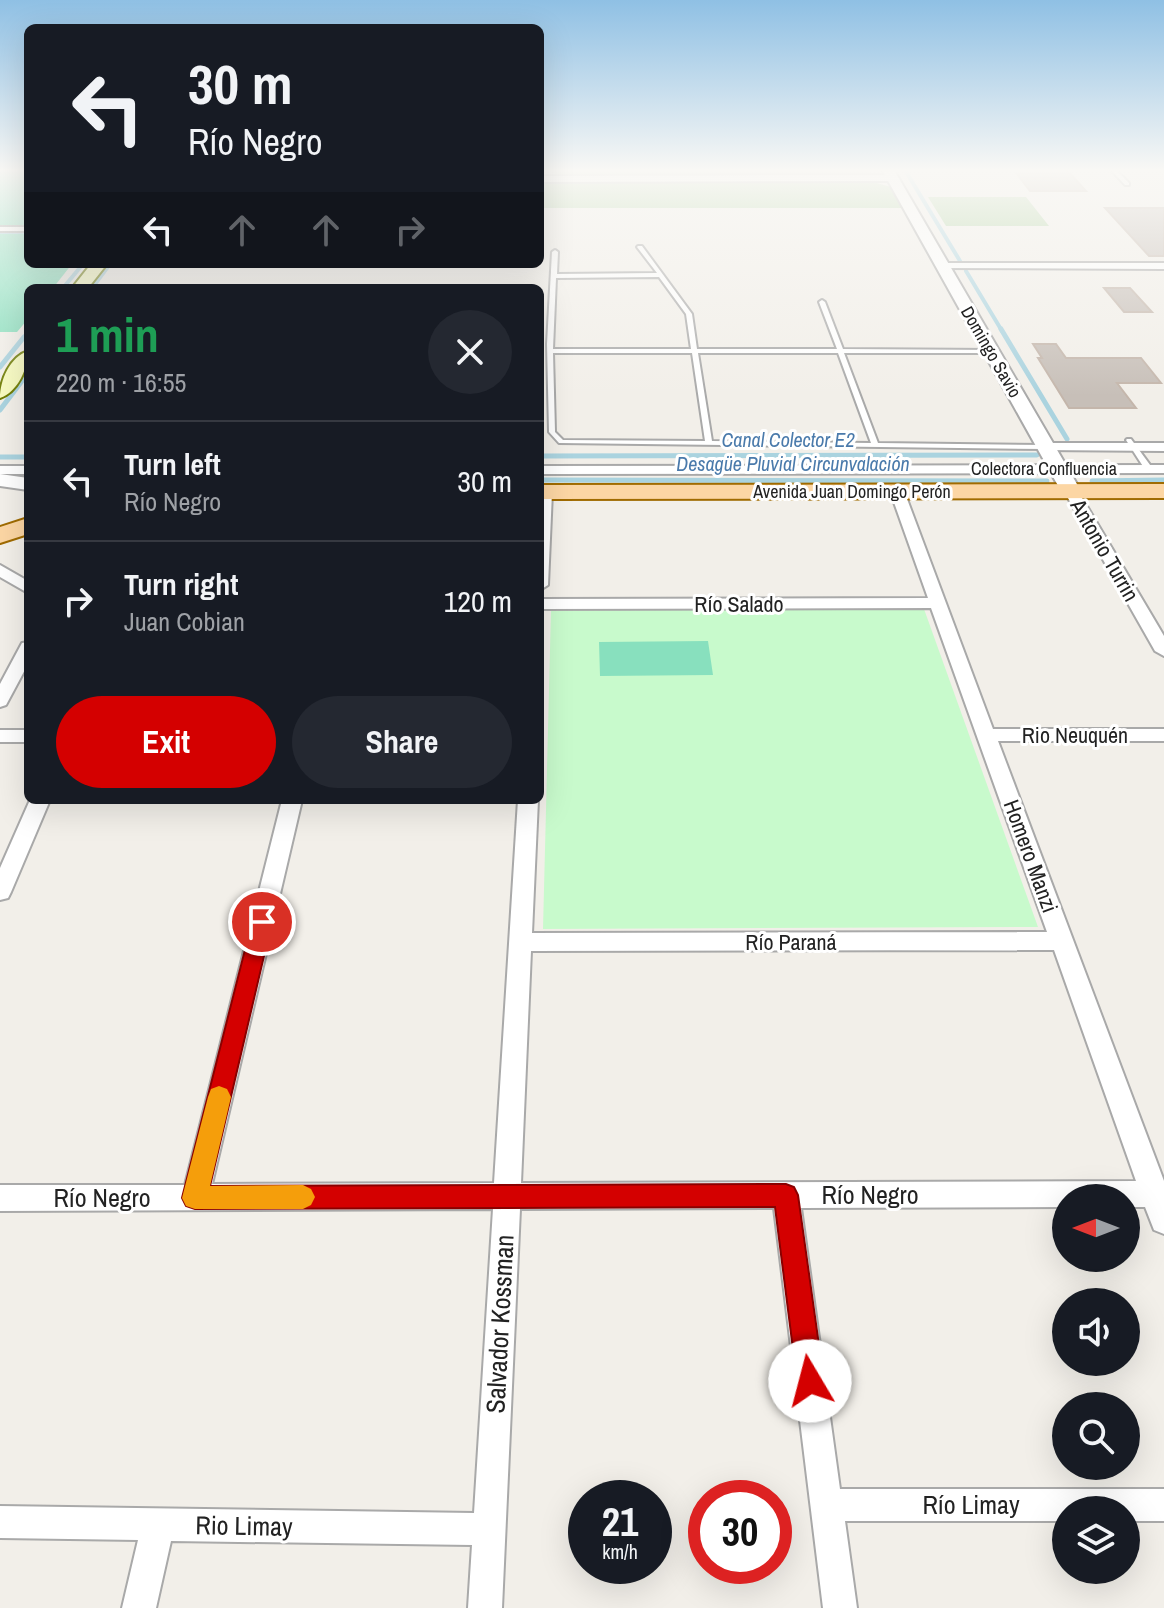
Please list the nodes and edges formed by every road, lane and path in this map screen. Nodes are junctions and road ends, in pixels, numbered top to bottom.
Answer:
1 (930, 245) edge
2 (640, 247) dead end
3 (555, 252) dead end
4 (942, 266) junction
5 (1164, 266) edge
6 (96, 268) edge
7 (662, 275) junction
8 (554, 276) junction
9 (83, 284) edge
10 (822, 302) dead end
11 (550, 351) junction
12 (695, 351) junction
13 (840, 351) junction
14 (991, 351) junction
15 (24, 361) edge
16 (0, 393) edge
17 (709, 444) junction
18 (875, 444) junction
19 (1131, 444) junction
20 (1046, 447) junction
21 (1164, 447) edge
22 (1058, 469) junction
23 (1156, 469) edge
24 (0, 470) edge
25 (24, 470) edge
26 (0, 480) edge
27 (24, 483) edge
28 (544, 484) edge
29 (544, 484) edge
30 (897, 491) junction
31 (1071, 491) junction
32 (1164, 491) edge
33 (24, 527) edge
34 (0, 536) edge
35 (0, 570) edge
36 (24, 585) edge
37 (0, 586) edge
38 (24, 588) edge
39 (938, 603) junction
40 (544, 604) edge
41 (1164, 651) edge
42 (24, 655) edge
43 (0, 701) edge
44 (986, 735) junction
45 (1164, 735) edge
46 (0, 736) edge
47 (24, 736) edge
48 (38, 804) edge
49 (291, 804) edge
50 (528, 804) edge
51 (0, 892) edge
52 (1062, 941) junction
53 (521, 942) junction
54 (1159, 1194) edge
55 (786, 1195) junction
56 (507, 1196) junction
57 (0, 1198) edge
58 (195, 1198) junction
59 (1164, 1221) edge
60 (827, 1505) junction
61 (1164, 1505) edge
62 (0, 1522) edge
63 (158, 1525) junction
64 (489, 1529) junction
65 (139, 1608) edge
66 (485, 1608) edge
67 (840, 1608) edge

1 - 4 street, Domingo Savio
2 - 7 lane
3 - 8 lane
4 - 5 street
4 - 14 street, Domingo Savio
6 - 9 main road
7 - 8 lane
7 - 12 lane
8 - 11 lane
10 - 13 lane
11 - 12 lane
11 - 17 lane
12 - 13 lane
12 - 17 lane
13 - 14 lane
13 - 18 lane
14 - 20 street, Domingo Savio
15 - 16 main road
17 - 18 lane
18 - 20 lane
19 - 20 street
19 - 21 street
19 - 23 lane
20 - 22 street, Domingo Savio
22 - 23 street, Colectora Confluencia
22 - 28 street, Colectora Confluencia
22 - 31 street, Domingo Savio
24 - 25 street
26 - 27 street
29 - 30 main road, Avenida Juan Domingo Perón
30 - 31 main road, Avenida Juan Domingo Perón
30 - 39 street, Homero Manzi
31 - 32 main road, Avenida Juan Domingo Perón
31 - 41 street, Antonio Turrin
33 - 34 main road
35 - 36 street
37 - 38 street
39 - 40 street, Río Salado
39 - 44 street, Homero Manzi
42 - 43 street
44 - 45 street, Rio Neuquén
44 - 52 street, Homero Manzi
46 - 47 street
48 - 51 street
49 - 58 street
50 - 53 street, Salvador Kossman
52 - 53 street, Río Paraná
52 - 54 street, Homero Manzi
53 - 56 street, Salvador Kossman
54 - 55 street, Río Negro
54 - 59 street, Homero Manzi
55 - 56 street, Río Negro
55 - 60 street
56 - 58 street, Río Negro
56 - 64 street, Salvador Kossman
57 - 58 street, Río Negro
60 - 61 street, Río Limay
60 - 67 street
62 - 63 street, Rio Limay
63 - 64 street, Rio Limay
63 - 65 street
64 - 66 street, Salvador Kossman

